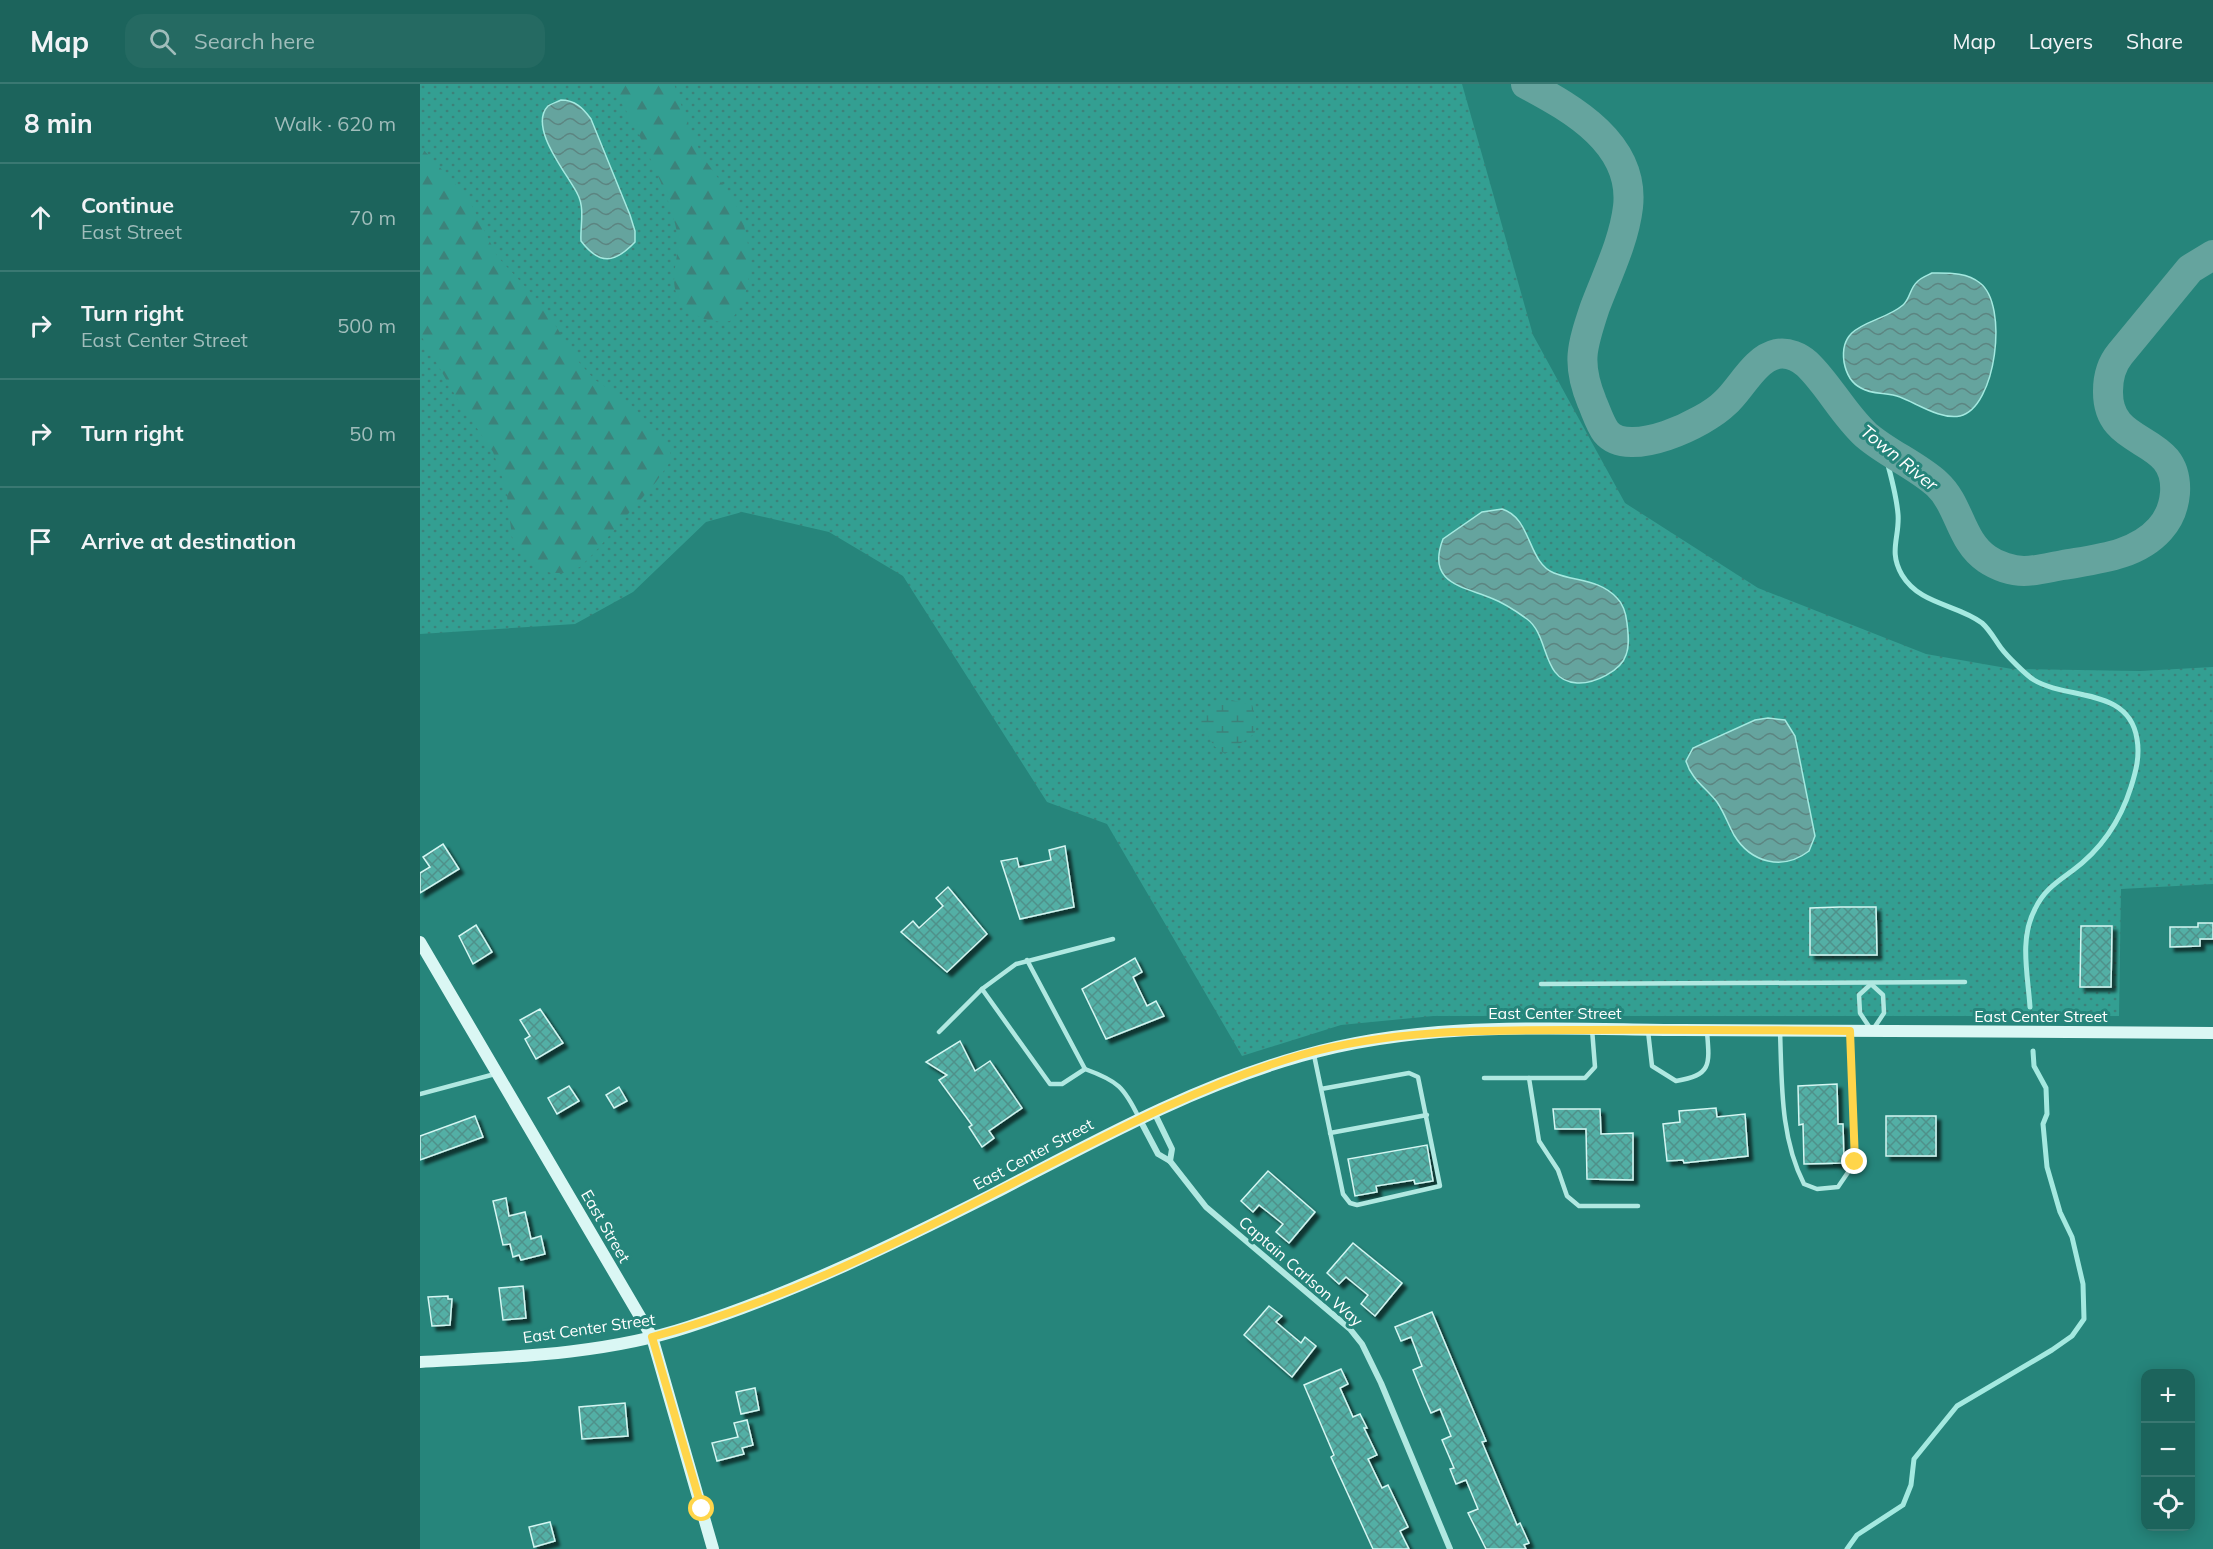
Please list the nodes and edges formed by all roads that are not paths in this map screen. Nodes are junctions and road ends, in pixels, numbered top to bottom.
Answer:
1 (1113, 939) dead end
2 (420, 942) edge
3 (1027, 960) junction
4 (1965, 982) dead end
5 (1541, 984) dead end
6 (1872, 984) junction
7 (982, 989) junction
8 (1592, 1029) junction
9 (1648, 1029) junction
10 (1707, 1030) junction
11 (1780, 1031) junction
12 (1850, 1031) junction
13 (1872, 1031) junction
14 (939, 1032) dead end
15 (2213, 1033) edge
16 (1313, 1052) junction
17 (1085, 1070) junction
18 (497, 1073) junction
19 (1484, 1078) dead end
20 (1529, 1078) junction
21 (1321, 1089) junction
22 (420, 1094) edge
23 (1154, 1112) junction
24 (1426, 1115) junction
25 (1139, 1118) junction
26 (1330, 1133) junction
27 (1170, 1161) junction
28 (1638, 1206) dead end
29 (652, 1337) junction
30 (420, 1362) edge
31 (713, 1549) edge
32 (1450, 1549) edge

1 - 3 lane
2 - 18 main road, East Street
3 - 7 lane
3 - 17 lane
4 - 6 lane
5 - 6 lane
6 - 13 lane
6 - 13 lane
7 - 14 lane
7 - 17 lane
8 - 9 main road, East Center Street
8 - 16 main road, East Center Street
8 - 20 lane
9 - 10 main road, East Center Street
9 - 10 lane
10 - 11 main road, East Center Street
11 - 12 main road, East Center Street
11 - 12 lane
12 - 13 main road, East Center Street
13 - 15 main road, East Center Street
16 - 21 lane
16 - 23 main road, East Center Street
17 - 25 lane
18 - 22 lane
18 - 29 main road, East Street
19 - 20 lane
20 - 28 lane
21 - 24 lane
21 - 26 lane
23 - 25 main road, East Center Street
23 - 27 street, Captain Carlson Way
24 - 26 lane
24 - 26 lane
25 - 27 street, Captain Carlson Way
25 - 29 main road, East Center Street
27 - 32 street, Captain Carlson Way
29 - 30 main road, East Center Street
29 - 31 main road, East Street

